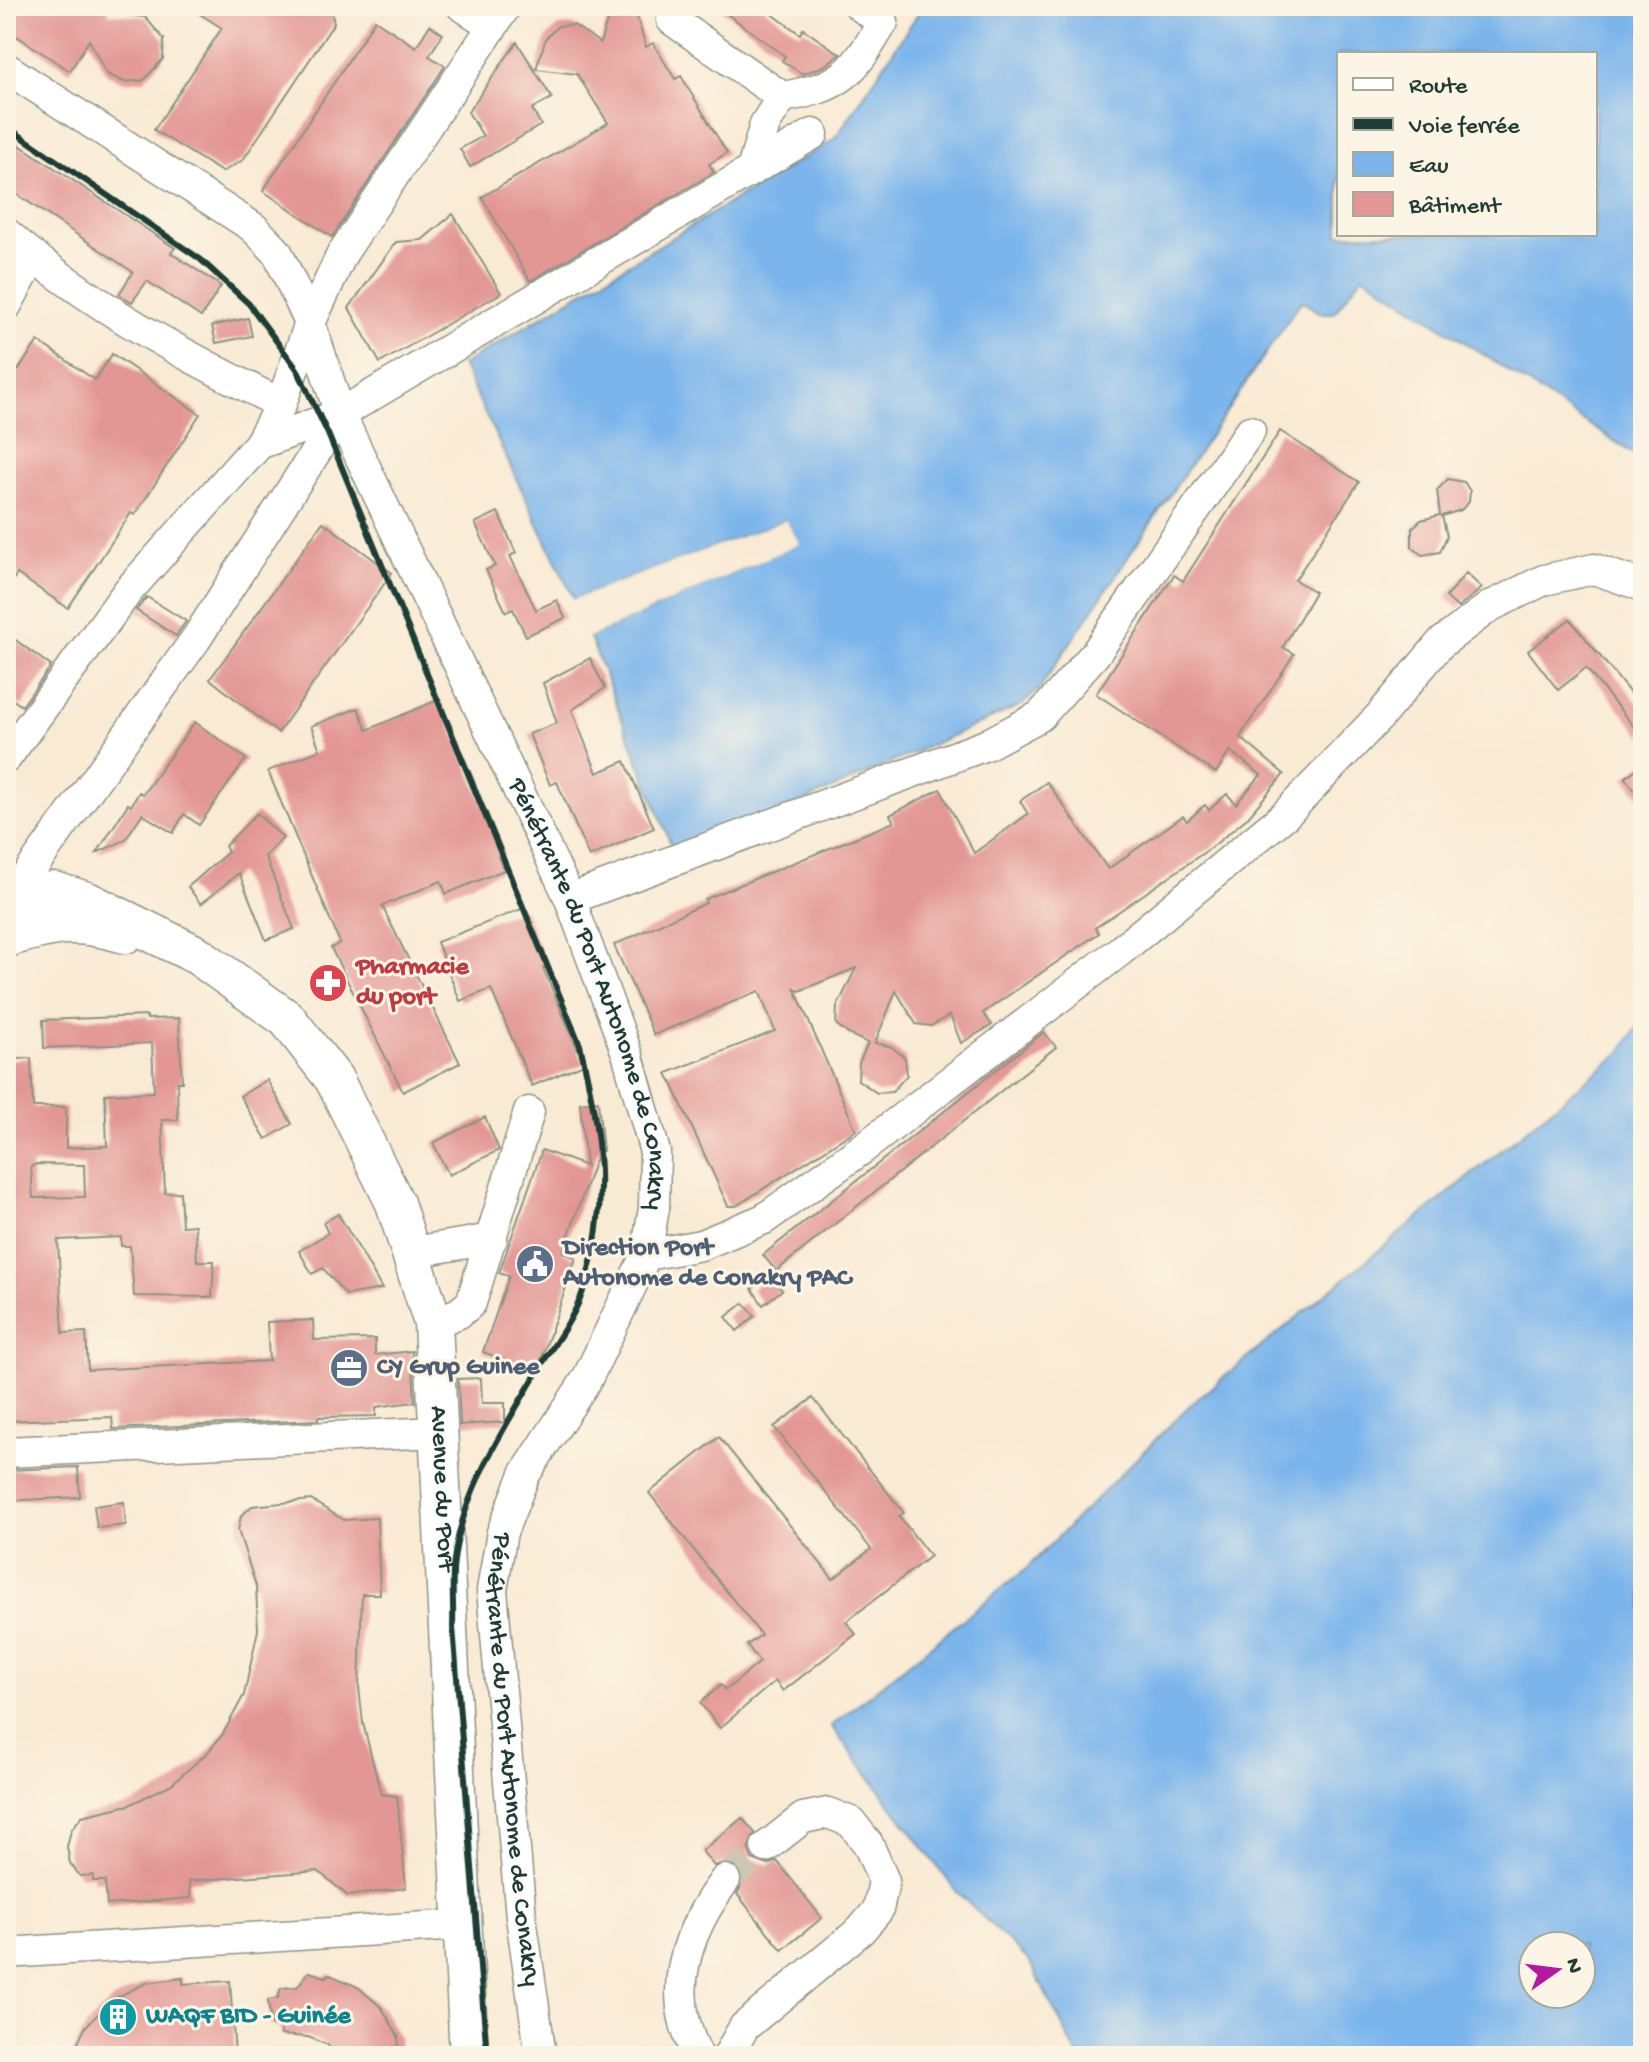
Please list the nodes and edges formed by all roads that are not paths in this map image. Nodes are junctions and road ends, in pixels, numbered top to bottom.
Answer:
1 (462, 6) edge
2 (860, 6) edge
3 (500, 16) edge
4 (672, 20) dead end
5 (6, 68) edge
6 (782, 97) junction
7 (813, 134) dead end
8 (752, 170) junction
9 (6, 233) edge
10 (33, 257) junction
11 (6, 306) edge
12 (310, 323) junction
13 (281, 404) junction
14 (340, 414) junction
15 (1250, 431) dead end
16 (259, 444) junction
17 (1643, 586) edge
18 (6, 758) edge
19 (12, 889) edge
20 (570, 899) junction
21 (8, 940) edge
22 (197, 955) junction
23 (529, 1112) dead end
24 (492, 1239) junction
25 (413, 1252) junction
26 (646, 1255) junction
27 (433, 1323) junction
28 (439, 1432) junction
29 (6, 1452) edge
30 (766, 1847) tunnel mouth
31 (725, 1880) tunnel mouth
32 (460, 1925) junction
33 (6, 1953) edge
34 (469, 2056) edge
35 (541, 2056) edge
36 (698, 2056) edge
37 (728, 2056) edge

1 - 3 street
2 - 6 street
3 - 12 street
4 - 6 street
5 - 12 street, Pénétrante du Port Autonome de Conakry
6 - 8 street
7 - 8 street
8 - 14 street
9 - 10 street
10 - 11 street
10 - 13 street
12 - 13 street
12 - 14 street, Pénétrante du Port Autonome de Conakry
13 - 16 street
14 - 16 street
14 - 19 street
14 - 20 street, Pénétrante du Port Autonome de Conakry
15 - 20 street
16 - 18 street
17 - 26 street
19 - 21 main road
19 - 22 main road, Avenue du Port
20 - 26 street, Pénétrante du Port Autonome de Conakry
21 - 22 main road, Avenue du Port
22 - 25 main road, Avenue du Port
23 - 24 street
24 - 25 street
24 - 27 street
25 - 27 main road, Avenue du Port
26 - 35 street, Pénétrante du Port Autonome de Conakry
27 - 28 main road, Avenue du Port
28 - 29 street
28 - 32 main road, Avenue du Port
30 - 37 street
31 - 36 street
32 - 33 street
32 - 34 main road, Avenue du Port

